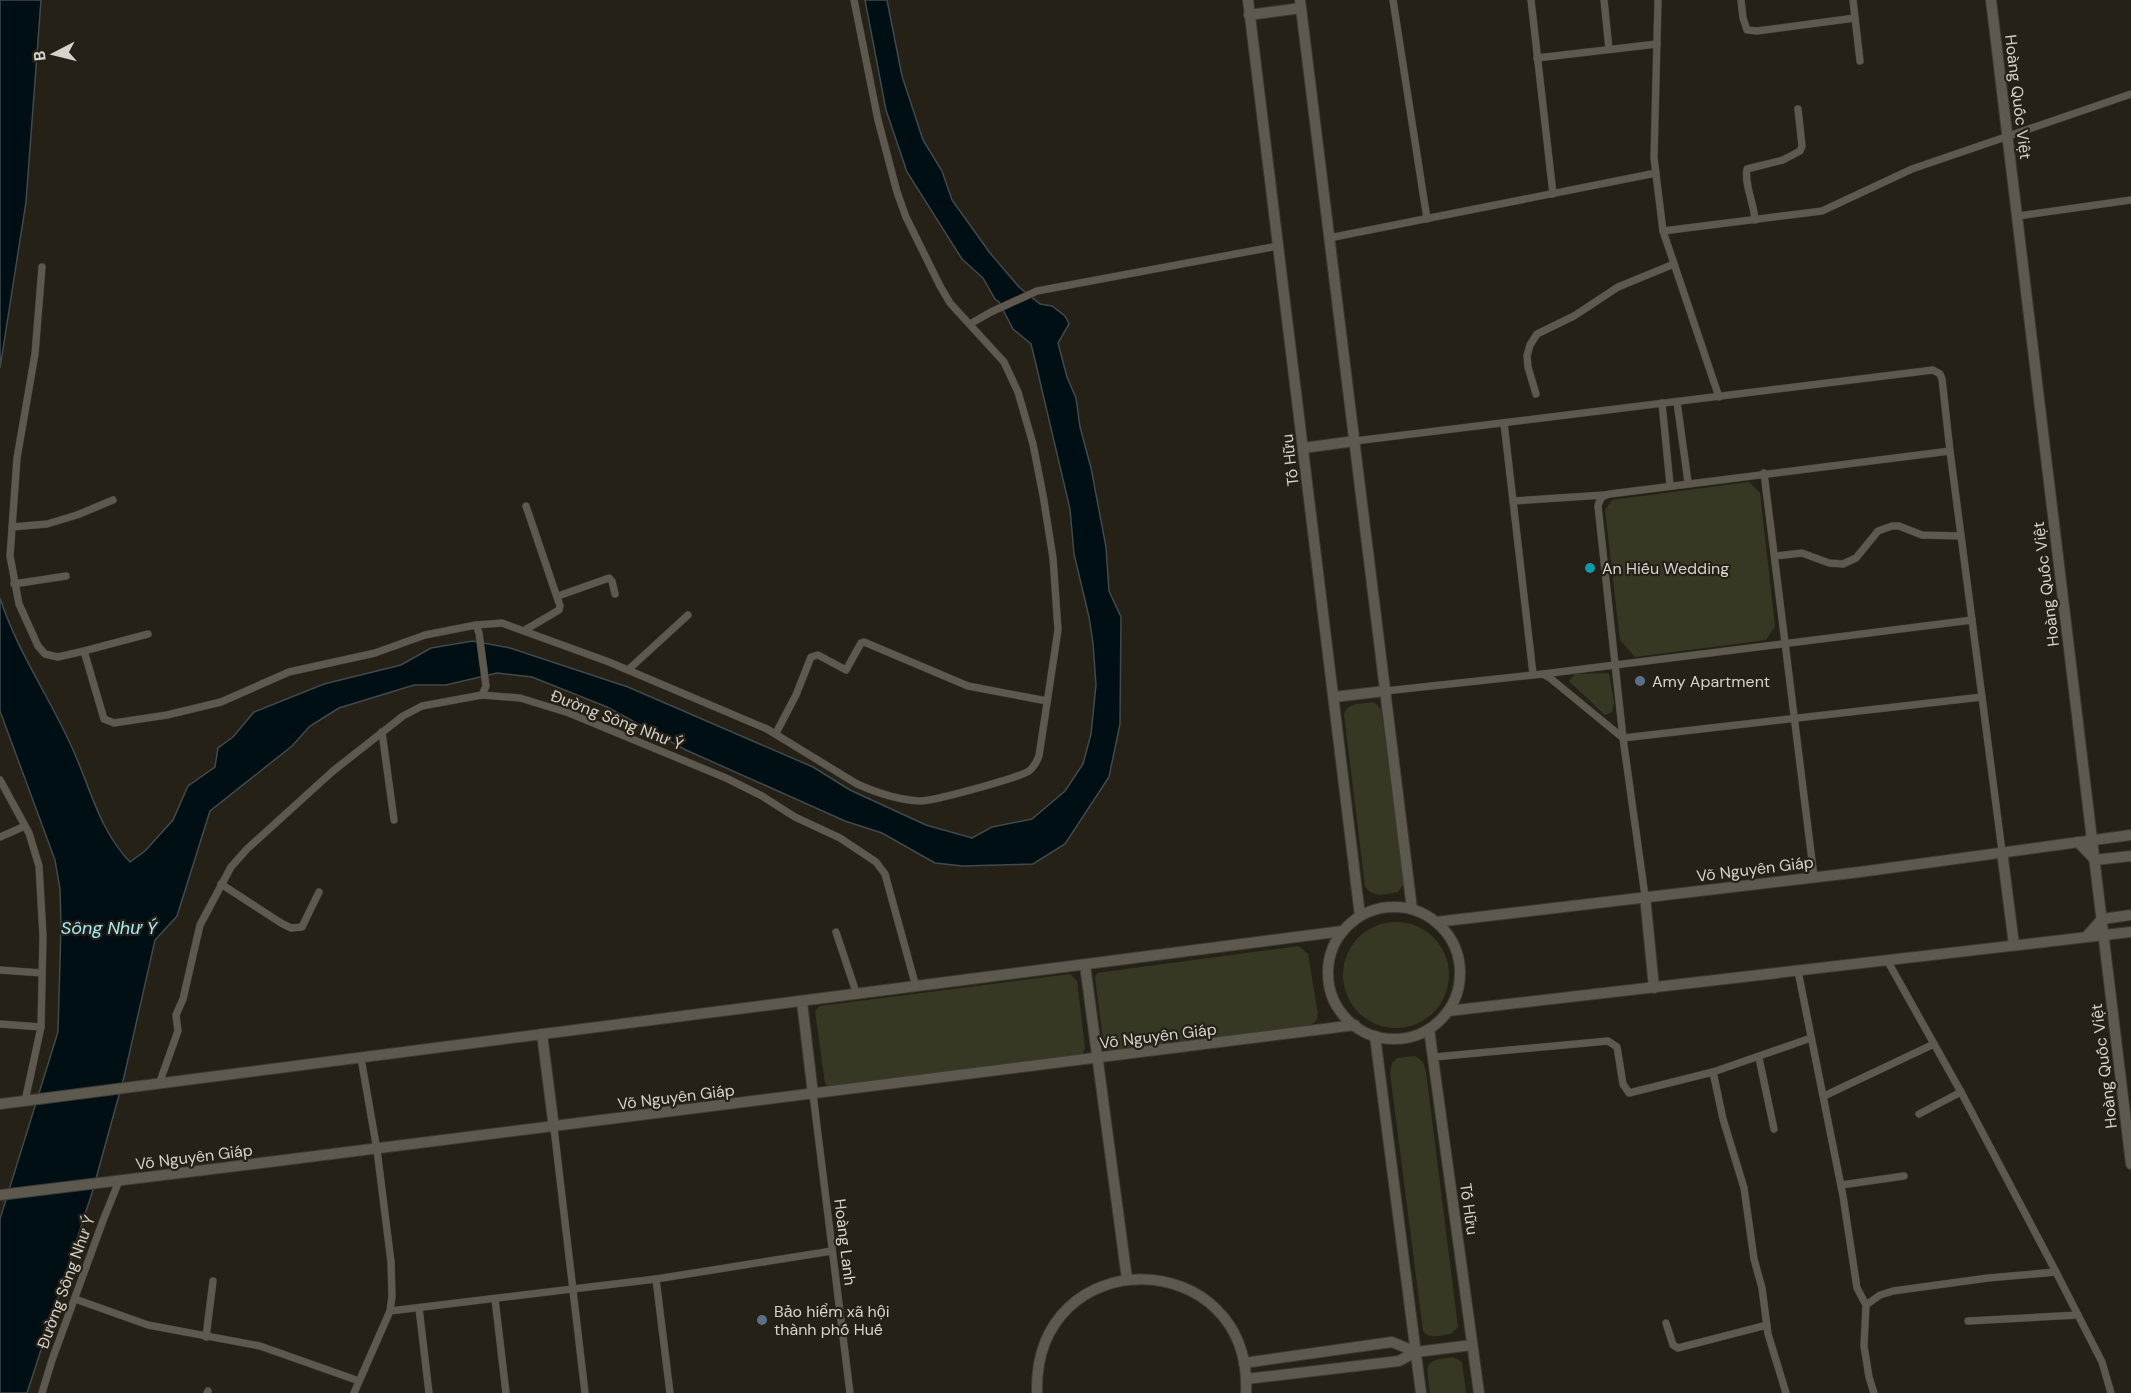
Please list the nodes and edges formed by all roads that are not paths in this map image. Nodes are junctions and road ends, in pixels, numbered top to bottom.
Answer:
1 (854, 0) edge
2 (1248, 0) edge
3 (1393, 0) edge
4 (1531, 0) edge
5 (1604, 0) edge
6 (1658, 0) edge
7 (1741, 0) edge
8 (1853, 0) edge
9 (1991, 0) edge
10 (1300, 4) edge
11 (1249, 15) junction
12 (1855, 18) junction
13 (1657, 44) junction
14 (1609, 49) junction
15 (1537, 58) junction
16 (1860, 61) dead end
17 (2131, 94) edge
18 (1798, 108) dead end
19 (2008, 136) junction
20 (1656, 173) junction
21 (1553, 194) junction
22 (2131, 200) edge
23 (2018, 216) junction
24 (1427, 219) junction
25 (1755, 220) junction
26 (1664, 231) junction
27 (1329, 238) junction
28 (1278, 246) junction
29 (1674, 264) junction
30 (42, 267) dead end
31 (970, 324) junction
32 (1536, 394) dead end
33 (1719, 397) junction
34 (1677, 402) junction
35 (1662, 404) junction
36 (1504, 423) junction
37 (1355, 441) junction
38 (1303, 448) junction
39 (1950, 451) junction
40 (1764, 473) junction
41 (1688, 482) junction
42 (1670, 485) junction
43 (1605, 495) junction
44 (113, 500) dead end
45 (1513, 501) junction
46 (526, 506) dead end
47 (12, 527) junction
48 (1961, 536) junction
49 (1775, 556) junction
50 (66, 576) dead end
51 (14, 584) junction
52 (615, 594) dead end
53 (558, 596) junction
54 (688, 615) dead end
55 (1972, 620) junction
56 (476, 625) junction
57 (525, 630) junction
58 (148, 634) dead end
59 (1785, 644) junction
60 (84, 651) junction
61 (1616, 664) junction
62 (628, 670) junction
63 (1533, 674) junction
64 (1543, 674) junction
65 (1385, 691) junction
66 (482, 695) junction
67 (1982, 697) junction
68 (1334, 698) junction
69 (1047, 701) junction
70 (1794, 717) junction
71 (382, 732) junction
72 (776, 733) junction
73 (1623, 738) junction
74 (0, 780) edge
75 (394, 820) dead end
76 (25, 826) junction
77 (2131, 835) edge
78 (0, 837) edge
79 (2092, 840) junction
80 (2078, 842) junction
81 (2002, 851) junction
82 (2131, 856) edge
83 (2095, 860) junction
84 (1814, 877) junction
85 (221, 884) junction
86 (319, 892) dead end
87 (1645, 896) junction
88 (1412, 909) junction
89 (2131, 915) edge
90 (1360, 916) junction
91 (2102, 919) junction
92 (1436, 922) junction
93 (836, 932) dead end
94 (1343, 932) junction
95 (2131, 932) edge
96 (2104, 935) junction
97 (2086, 938) junction
98 (2014, 945) junction
99 (1887, 960) junction
100 (1085, 965) junction
101 (0, 970) edge
102 (1798, 971) junction
103 (42, 973) junction
104 (916, 987) junction
105 (1654, 988) junction
106 (857, 995) junction
107 (802, 1002) junction
108 (1448, 1011) junction
109 (0, 1024) edge
110 (1355, 1026) junction
111 (40, 1027) junction
112 (1429, 1029) junction
113 (542, 1034) junction
114 (1375, 1036) junction
115 (1811, 1038) junction
116 (1934, 1044) junction
117 (1434, 1057) junction
118 (361, 1058) junction
119 (1759, 1058) junction
120 (1098, 1059) junction
121 (1713, 1072) junction
122 (2126, 1082) edge
123 (159, 1084) junction
124 (1961, 1092) junction
125 (813, 1094) junction
126 (1824, 1096) junction
127 (27, 1100) junction
128 (0, 1104) edge
129 (1919, 1114) dead end
130 (554, 1128) junction
131 (1774, 1129) dead end
132 (377, 1150) junction
133 (2131, 1164) edge
134 (1904, 1176) dead end
135 (115, 1181) junction
136 (1841, 1185) junction
137 (2, 1195) edge
138 (832, 1251) junction
139 (2056, 1272) junction
140 (656, 1279) junction
141 (1126, 1279) junction
142 (213, 1281) dead end
143 (573, 1289) junction
144 (75, 1299) junction
145 (495, 1299) junction
146 (1866, 1305) junction
147 (419, 1308) junction
148 (390, 1311) junction
149 (2078, 1315) junction
150 (1968, 1321) dead end
151 (1666, 1323) dead end
152 (1767, 1325) junction
153 (206, 1337) junction
154 (1472, 1345) junction
155 (1351, 1348) junction
156 (1416, 1352) junction
157 (1288, 1357) junction
158 (1244, 1363) junction
159 (1353, 1366) junction
160 (1290, 1374) junction
161 (1246, 1379) junction
162 (359, 1382) junction
163 (42, 1393) edge
164 (354, 1393) edge
165 (429, 1393) edge
166 (506, 1393) edge
167 (585, 1393) edge
168 (670, 1393) edge
169 (850, 1393) edge
170 (1037, 1393) edge
171 (1246, 1393) edge
172 (1421, 1393) edge
173 (1479, 1393) edge
174 (1786, 1393) edge
175 (1874, 1393) edge
176 (2111, 1393) edge

1 - 31 street
2 - 11 street, Tố Hữu
3 - 24 street
4 - 15 street
5 - 14 street
6 - 13 street
7 - 12 street
8 - 12 street
9 - 19 street, Hoàng Quốc Việt
10 - 11 street
10 - 27 street
11 - 28 street, Tố Hữu
12 - 16 street
13 - 14 street
13 - 20 street
14 - 15 street
15 - 21 street
17 - 19 street
18 - 25 street
19 - 23 street, Hoàng Quốc Việt
19 - 25 street
20 - 21 street
20 - 26 street
21 - 24 street
22 - 23 street
23 - 79 street, Hoàng Quốc Việt
24 - 27 street
25 - 26 street
26 - 29 street
27 - 37 street
28 - 31 street
28 - 38 street, Tố Hữu
29 - 32 street
29 - 33 street
30 - 47 street
31 - 69 street
33 - 34 street
33 - 39 street
34 - 35 street
34 - 41 street
35 - 36 street
35 - 42 street
36 - 37 street
36 - 45 street
37 - 38 street
37 - 65 street
38 - 68 street, Tố Hữu
39 - 40 street
39 - 48 street
40 - 41 street
40 - 49 street
41 - 42 street
42 - 43 street
43 - 45 street
43 - 61 street
44 - 47 street
45 - 63 street
46 - 53 street
47 - 51 street
48 - 49 street
48 - 55 street
49 - 59 street
50 - 51 street
51 - 60 street
52 - 53 street
53 - 57 street
54 - 62 street
55 - 59 street
55 - 67 street
56 - 57 street
56 - 60 street
56 - 66 street
57 - 62 street
58 - 60 street
59 - 61 street
59 - 70 street
61 - 64 street
61 - 73 street
62 - 72 street
63 - 64 street
63 - 65 street
64 - 73 street
65 - 68 street
65 - 88 street
66 - 71 street, Đường Sông Như Ý
66 - 104 street, Đường Sông Như Ý
67 - 70 street
67 - 81 street
68 - 90 street, Tố Hữu
69 - 72 street
69 - 72 street
70 - 73 street
70 - 84 street
71 - 75 street
71 - 85 street, Đường Sông Như Ý
73 - 87 street
74 - 76 street
76 - 78 street
76 - 103 street
77 - 79 street, Võ Nguyên Giáp
79 - 80 street, Võ Nguyên Giáp
79 - 83 street, Hoàng Quốc Việt
80 - 81 street, Võ Nguyên Giáp
80 - 83 street
81 - 84 street, Võ Nguyên Giáp
81 - 98 street
82 - 83 street
83 - 91 street, Hoàng Quốc Việt
84 - 87 street, Võ Nguyên Giáp
85 - 86 street
85 - 123 street, Đường Sông Như Ý
87 - 92 street, Võ Nguyên Giáp
87 - 105 street
88 - 90 street
88 - 92 street
89 - 91 street
90 - 94 street
91 - 96 street, Hoàng Quốc Việt
91 - 97 street
92 - 108 street
93 - 106 street
94 - 100 street
94 - 110 street
95 - 96 street
96 - 97 street
96 - 122 street, Hoàng Quốc Việt
97 - 98 street
98 - 99 street
99 - 102 street
99 - 116 street
100 - 104 street
100 - 120 street
101 - 103 street
102 - 105 street
102 - 115 street
103 - 111 street
104 - 106 street
105 - 108 street
106 - 107 street
107 - 113 street
107 - 125 street
108 - 112 street
109 - 111 street
110 - 114 street
110 - 120 street, Võ Nguyên Giáp
111 - 127 street
112 - 114 street
112 - 117 street, Tố Hữu
113 - 118 street
113 - 130 street
114 - 156 street
115 - 119 street
115 - 126 street
116 - 124 street
116 - 126 street
117 - 121 street
117 - 154 street, Tố Hữu
118 - 123 street
118 - 132 street
119 - 121 street
119 - 131 street
120 - 125 street, Võ Nguyên Giáp
120 - 141 street
121 - 152 street
122 - 133 street, Hoàng Quốc Việt
123 - 127 street
124 - 129 street
124 - 139 street
125 - 130 street, Võ Nguyên Giáp
125 - 138 street, Hoàng Lanh
126 - 136 street
127 - 128 street
130 - 132 street, Võ Nguyên Giáp
130 - 143 street
132 - 135 street, Võ Nguyên Giáp
132 - 148 street
134 - 136 street
135 - 137 street, Võ Nguyên Giáp
135 - 144 street, Đường Sông Như Ý
136 - 146 street
138 - 140 street
138 - 169 street, Hoàng Lanh
139 - 146 street
139 - 149 street
140 - 143 street
140 - 168 street
141 - 158 street
141 - 170 street
142 - 153 street
143 - 145 street
143 - 167 street
144 - 153 street
144 - 163 street, Đường Sông Như Ý
145 - 147 street
145 - 166 street
146 - 175 street
147 - 148 street
147 - 165 street
148 - 162 street
149 - 150 street
149 - 176 street
151 - 152 street
152 - 174 street
153 - 162 street
154 - 156 street
154 - 173 street, Tố Hữu
155 - 156 street
155 - 157 street
155 - 159 street
156 - 159 street
156 - 172 street
157 - 158 street
157 - 160 street
158 - 161 street
159 - 160 street
160 - 161 street
161 - 171 street
162 - 164 street

